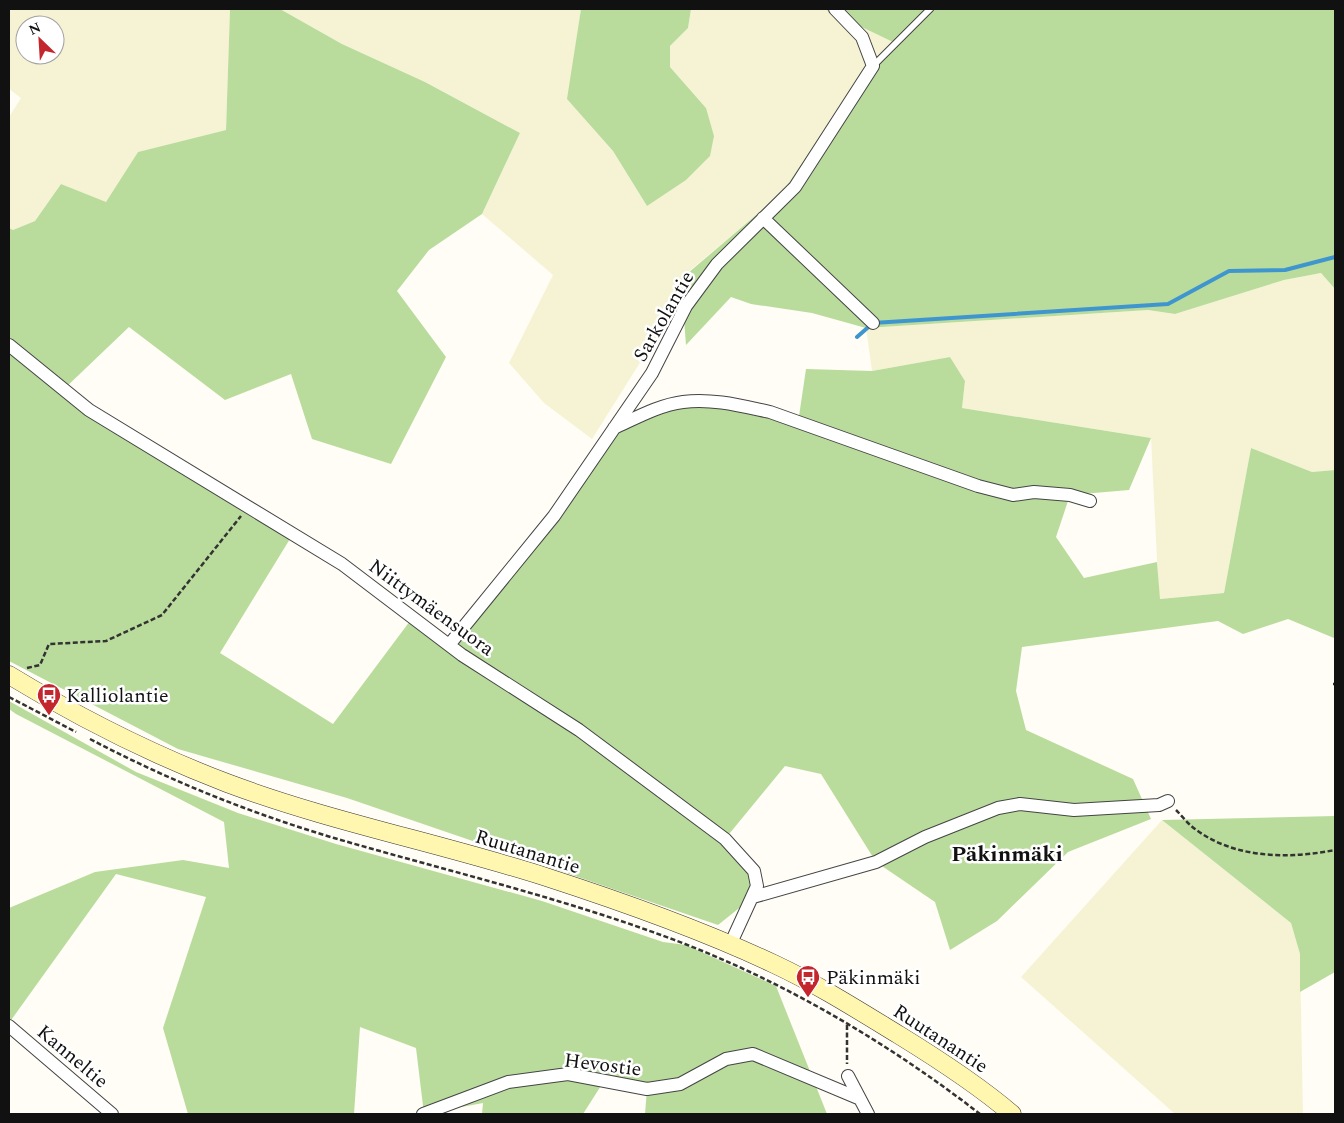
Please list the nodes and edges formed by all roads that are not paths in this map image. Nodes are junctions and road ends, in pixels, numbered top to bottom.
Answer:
1 (835, 9) edge
2 (930, 9) edge
3 (872, 66) junction
4 (764, 218) junction
5 (874, 324) dead end
6 (9, 345) edge
7 (614, 428) junction
8 (1090, 501) dead end
9 (449, 645) junction
10 (15, 672) edge
11 (1168, 801) road end
12 (753, 897) junction
13 (730, 945) junction
14 (9, 1026) edge
15 (848, 1076) road end
16 (858, 1098) junction
17 (112, 1114) edge
18 (423, 1114) edge
19 (868, 1114) edge
20 (1012, 1114) edge

1 - 3 street
2 - 3 lane
3 - 4 street, Sarkolantie
4 - 5 street
4 - 7 street, Sarkolantie
6 - 9 street, Niittymäensuora
7 - 8 street
7 - 9 street, Sarkolantie
9 - 12 street, Niittymäensuora
10 - 13 street, Ruutanantie
11 - 12 street
12 - 13 street, Niittymäensuora
13 - 20 street, Ruutanantie
14 - 17 street, Kanneltie
15 - 16 street
16 - 18 street, Hevostie
16 - 19 street

